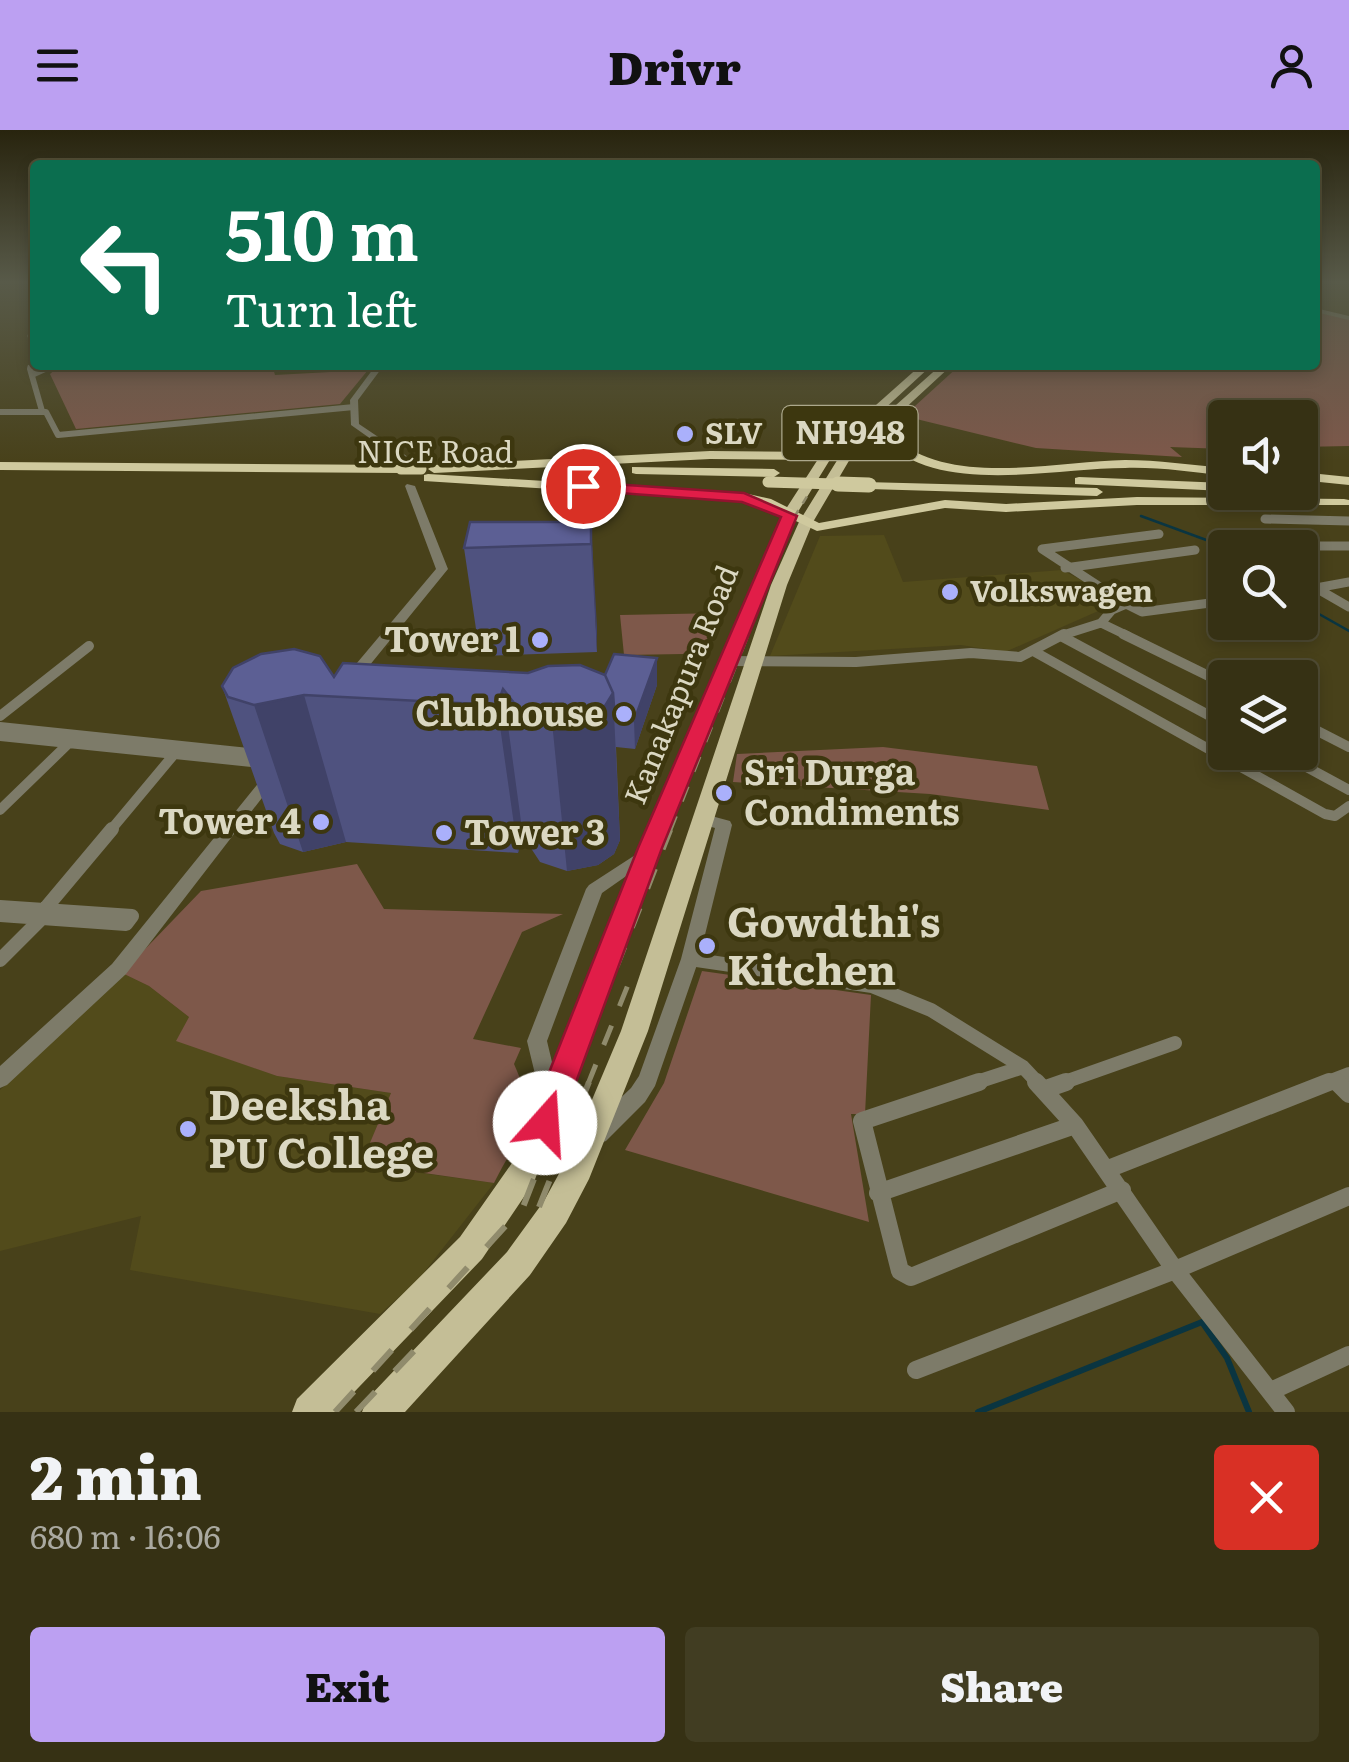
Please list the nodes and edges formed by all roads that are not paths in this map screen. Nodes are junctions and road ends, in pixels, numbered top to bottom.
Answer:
1 (32, 370) edge
2 (376, 370) edge
3 (922, 370) edge
4 (941, 370) edge
5 (892, 397) junction
6 (909, 399) junction
7 (354, 407) junction
8 (0, 412) edge
9 (42, 412) junction
10 (880, 426) junction
11 (826, 456) junction
12 (0, 466) edge
13 (1208, 471) edge
14 (415, 473) junction
15 (0, 475) edge
16 (1318, 478) edge
17 (871, 481) junction
18 (1349, 481) edge
19 (1208, 487) edge
20 (1318, 494) edge
21 (1347, 500) edge
22 (1265, 519) dead end
23 (1349, 520) edge
24 (798, 525) junction
25 (1159, 534) dead end
26 (1318, 546) edge
27 (1349, 546) edge
28 (1194, 550) dead end
29 (1064, 568) junction
30 (1349, 582) edge
31 (1126, 604) junction
32 (1208, 604) edge
33 (1349, 607) edge
34 (1101, 623) junction
35 (1061, 636) junction
36 (90, 646) dead end
37 (1035, 652) junction
38 (740, 662) junction
39 (1208, 676) edge
40 (344, 688) edge
41 (1208, 715) edge
42 (0, 716) edge
43 (0, 728) edge
44 (1318, 731) edge
45 (0, 736) edge
46 (73, 739) junction
47 (1349, 747) edge
48 (178, 750) junction
49 (275, 760) joint
50 (1312, 770) edge
51 (1349, 790) edge
52 (1349, 806) edge
53 (0, 810) edge
54 (704, 820) junction
55 (0, 907) edge
56 (45, 913) junction
57 (0, 915) edge
58 (690, 959) junction
59 (0, 960) edge
60 (1175, 1043) dead end
61 (1022, 1067) junction
62 (1342, 1077) edge
63 (0, 1079) edge
64 (1046, 1089) junction
65 (1349, 1094) edge
66 (1075, 1125) junction
67 (594, 1136) junction
68 (1108, 1169) junction
69 (1122, 1190) junction
70 (878, 1192) junction
71 (1349, 1196) edge
72 (1175, 1270) junction
73 (1349, 1355) edge
74 (916, 1370) dead end
75 (1271, 1391) junction
76 (310, 1412) edge
77 (380, 1412) edge
78 (1286, 1412) edge

1 - 9 street
2 - 7 street
3 - 5 highway, Kanakapura Road / NH948
4 - 6 highway, Kanakapura Road / NH948
5 - 6 highway
5 - 11 highway, Kanakapura Road / NH948
6 - 10 highway, Kanakapura Road / NH948
7 - 9 street
7 - 14 street
8 - 9 street
10 - 13 highway
10 - 24 highway, Kanakapura Road / NH948
11 - 14 highway
11 - 24 highway, Kanakapura Road / NH948
12 - 14 highway, NICE Road
14 - 15 highway, NICE Road
14 - 17 highway, NICE Road, bridge
14 - 24 highway
14 - 40 street
16 - 18 highway
17 - 19 highway, NICE Road
17 - 21 highway, NICE Road
20 - 21 highway
21 - 24 highway
22 - 23 street
24 - 38 highway, Kanakapura Road
25 - 29 street
26 - 27 street
28 - 29 street
29 - 31 street
30 - 33 street
31 - 32 street
31 - 34 street
34 - 35 street
34 - 39 street
35 - 37 street
35 - 41 street
36 - 42 street
37 - 38 street
37 - 52 street
38 - 54 highway, Kanakapura Road
38 - 76 highway, Kanakapura Road
43 - 46 street
44 - 47 street
45 - 46 street
46 - 48 street
46 - 53 street
48 - 49 street
48 - 56 street
49 - 63 street
50 - 51 street
54 - 58 street, Kanakapura Road
54 - 67 highway, Kanakapura Road
55 - 56 street
56 - 56 street
56 - 57 street
56 - 59 street
58 - 61 street
58 - 67 street, Kanakapura Road
60 - 64 street
61 - 64 street
61 - 70 street
62 - 65 street
62 - 68 street
64 - 66 street
66 - 68 street
66 - 70 street
67 - 77 highway, Kanakapura Road
68 - 69 street
69 - 70 street
69 - 72 street
71 - 72 street
72 - 74 street
72 - 75 street
73 - 75 street
75 - 78 street

